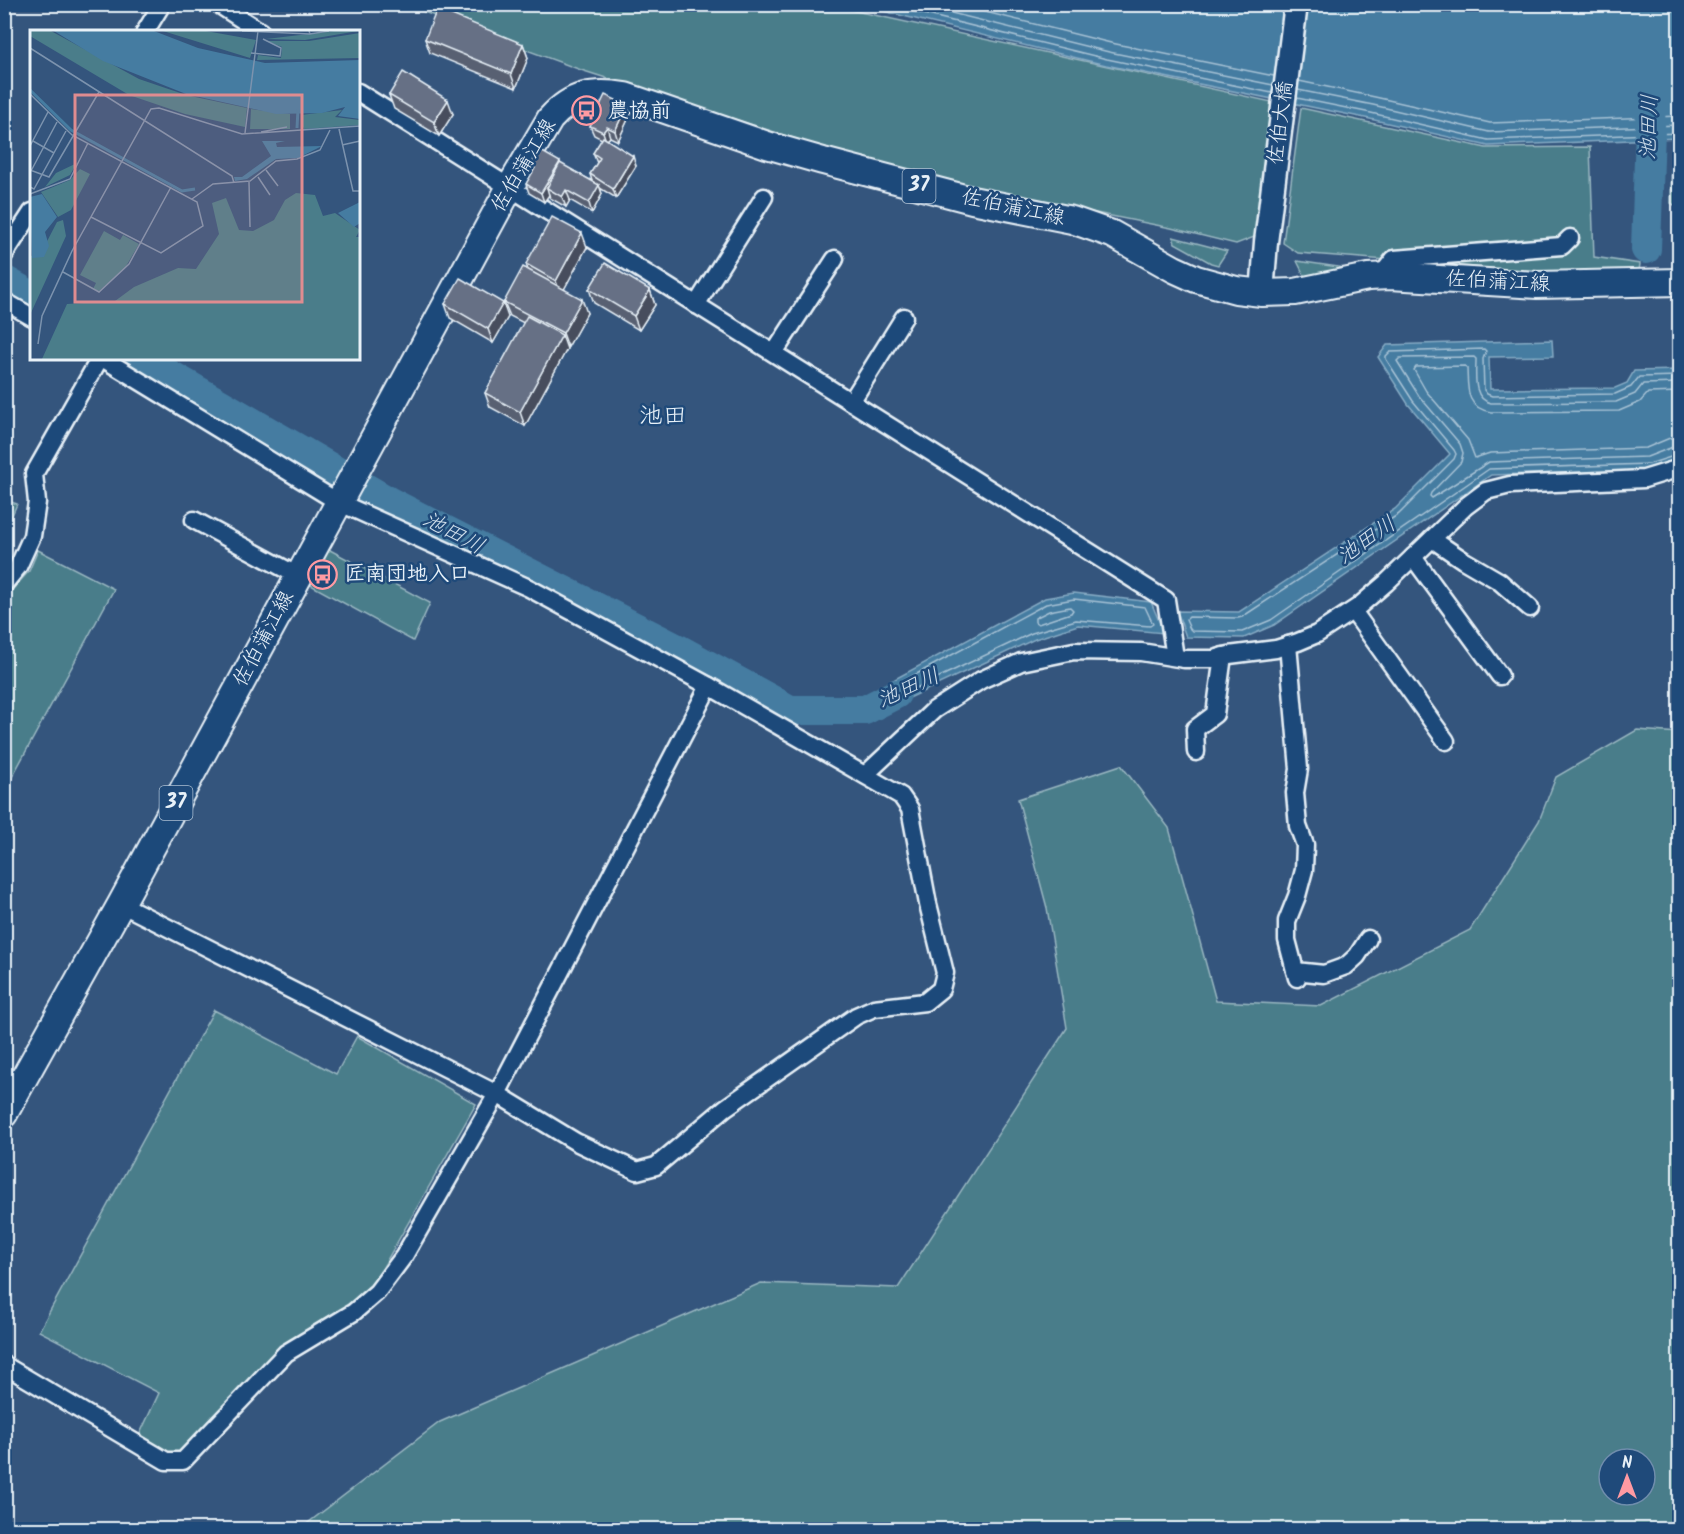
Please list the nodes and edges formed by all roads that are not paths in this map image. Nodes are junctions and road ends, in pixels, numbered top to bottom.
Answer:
1 (162, 4) edge
2 (218, 4) edge
3 (1296, 4) edge
4 (146, 30) edge
5 (258, 30) edge
6 (360, 93) edge
7 (510, 187) junction
8 (764, 197) dead end
9 (30, 215) edge
10 (1570, 238) dead end
11 (4, 255) edge
12 (835, 259) dead end
13 (1380, 277) junction
14 (1680, 282) edge
15 (1263, 293) junction
16 (4, 301) edge
17 (696, 304) junction
18 (30, 316) edge
19 (904, 317) dead end
20 (774, 353) junction
21 (100, 360) edge
22 (104, 360) edge
23 (851, 402) junction
24 (1680, 468) edge
25 (341, 496) junction
26 (194, 520) dead end
27 (1432, 539) junction
28 (1413, 557) junction
29 (298, 576) junction
30 (4, 584) edge
31 (1530, 608) dead end
32 (1353, 611) junction
33 (1288, 645) junction
34 (1223, 656) junction
35 (1174, 657) junction
36 (1500, 676) dead end
37 (709, 686) junction
38 (1446, 741) dead end
39 (1196, 752) dead end
40 (865, 774) junction
41 (121, 904) junction
42 (1368, 939) dead end
43 (497, 1094) junction
44 (4, 1114) edge
45 (4, 1365) edge

1 - 4 street
2 - 5 street
3 - 15 street, 佐伯大橋
6 - 7 street
7 - 15 main road, 佐伯蒲江線 / 37
7 - 17 street
7 - 25 main road, 佐伯蒲江線 / 37
8 - 17 street
9 - 11 street
10 - 13 street
12 - 20 street
13 - 14 main road, 佐伯蒲江線 / 37
13 - 15 main road, 佐伯蒲江線 / 37
16 - 18 street
17 - 20 street
19 - 23 street
20 - 23 street
21 - 30 street
22 - 25 street
23 - 35 street
24 - 27 street
25 - 29 main road, 佐伯蒲江線 / 37
25 - 37 street
26 - 29 street
27 - 28 street
27 - 31 street
28 - 32 street
28 - 36 street
29 - 41 main road, 佐伯蒲江線 / 37
32 - 33 street
32 - 38 street
33 - 34 street
33 - 42 street
34 - 35 street
34 - 39 street
35 - 40 street
37 - 40 street
37 - 43 street
40 - 43 street
41 - 43 street
41 - 44 main road, 佐伯蒲江線 / 37
43 - 45 street

